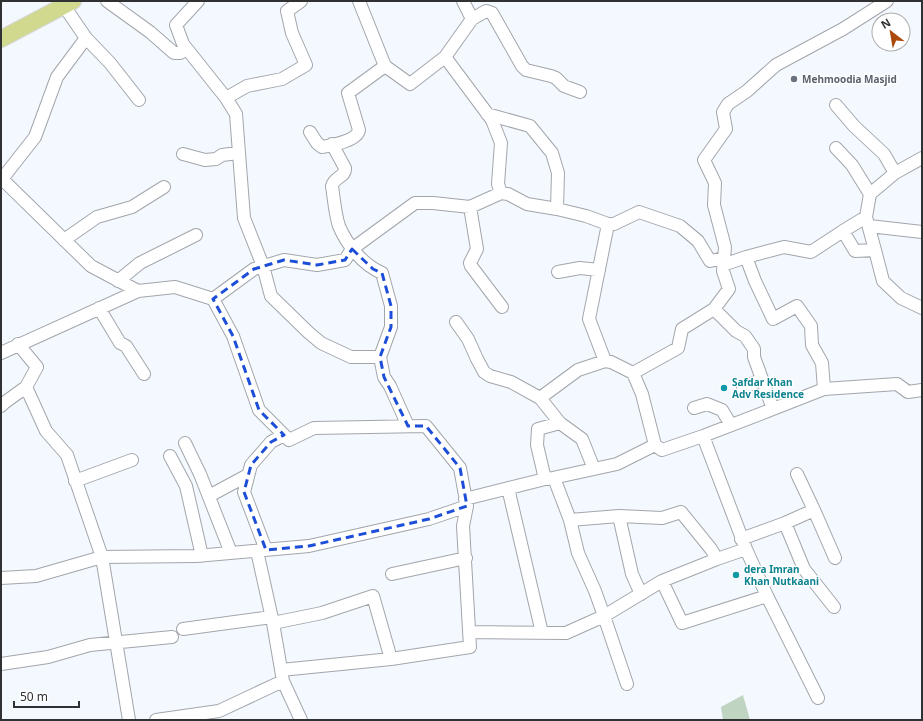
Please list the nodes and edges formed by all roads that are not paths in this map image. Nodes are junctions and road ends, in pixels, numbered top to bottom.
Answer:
1 (107, 1) edge
2 (198, 1) edge
3 (301, 1) edge
4 (359, 1) edge
5 (463, 1) edge
6 (887, 1) edge
7 (69, 4) edge
8 (472, 19) junction
9 (86, 38) junction
10 (1, 39) edge
11 (187, 50) junction
12 (445, 57) junction
13 (385, 66) junction
14 (580, 92) dead end
15 (226, 98) junction
16 (139, 100) dead end
17 (836, 105) dead end
18 (487, 114) junction
19 (310, 132) dead end
20 (332, 144) junction
21 (836, 148) dead end
22 (238, 153) junction
23 (183, 154) dead end
24 (922, 158) edge
25 (895, 173) junction
26 (2, 179) edge
27 (164, 187) dead end
28 (501, 193) junction
29 (870, 194) junction
30 (470, 207) junction
31 (557, 209) junction
32 (867, 221) junction
33 (608, 224) junction
34 (843, 231) junction
35 (922, 232) edge
36 (196, 235) dead end
37 (64, 240) junction
38 (352, 249) junction
39 (875, 250) junction
40 (746, 257) junction
41 (724, 262) junction
42 (263, 266) junction
43 (599, 270) junction
44 (558, 272) dead end
45 (118, 281) junction
46 (138, 291) junction
47 (212, 299) junction
48 (502, 307) dead end
49 (99, 308) junction
50 (922, 308) edge
51 (714, 309) junction
52 (456, 322) dead end
53 (18, 344) junction
54 (1, 353) edge
55 (380, 357) junction
56 (605, 361) junction
57 (633, 373) junction
58 (144, 374) dead end
59 (762, 379) junction
60 (26, 388) junction
61 (743, 388) dead end
62 (824, 389) junction
63 (922, 390) edge
64 (540, 398) junction
65 (1, 406) edge
66 (694, 408) dead end
67 (773, 409) junction
68 (560, 423) junction
69 (731, 425) junction
70 (408, 426) junction
71 (284, 435) junction
72 (703, 436) junction
73 (185, 443) dead end
74 (655, 445) junction
75 (170, 456) dead end
76 (132, 460) dead end
77 (594, 469) junction
78 (797, 474) dead end
79 (248, 475) junction
80 (549, 479) junction
81 (75, 481) junction
82 (508, 488) junction
83 (209, 496) junction
84 (466, 502) junction
85 (814, 510) junction
86 (619, 516) junction
87 (570, 520) junction
88 (785, 523) junction
89 (743, 544) junction
90 (262, 550) junction
91 (231, 553) junction
92 (202, 556) junction
93 (102, 557) junction
94 (466, 558) junction
95 (717, 558) junction
96 (835, 558) dead end
97 (392, 574) dead end
98 (1, 578) edge
99 (662, 581) junction
100 (641, 594) junction
101 (767, 596) junction
102 (834, 607) dead end
103 (604, 616) junction
104 (272, 620) junction
105 (183, 629) dead end
106 (469, 632) junction
107 (542, 633) junction
108 (172, 638) dead end
109 (116, 642) junction
110 (391, 659) junction
111 (1, 664) edge
112 (282, 676) junction
113 (627, 684) dead end
114 (818, 698) dead end
115 (129, 720) edge
116 (161, 720) edge
117 (301, 720) edge

1 - 11 street
2 - 11 street
3 - 15 street
4 - 13 street
5 - 8 street
6 - 41 street
7 - 9 street
7 - 10 main road
8 - 12 street
8 - 14 street
9 - 16 street
9 - 26 street
11 - 15 street
12 - 13 street
12 - 18 street
13 - 20 street
15 - 22 street
17 - 25 street
18 - 28 street
18 - 31 street
19 - 20 street
20 - 38 street
21 - 29 street
22 - 23 street
22 - 42 street
24 - 25 street
25 - 29 street
26 - 37 street
27 - 37 street
28 - 30 street
28 - 31 street
29 - 32 street
30 - 38 street
30 - 48 street
31 - 33 street
32 - 34 street
32 - 35 street
32 - 39 street
33 - 41 street
33 - 43 street
34 - 39 street
34 - 40 street
36 - 45 street
37 - 45 street
38 - 42 street
38 - 55 street
39 - 50 street
40 - 41 street
40 - 62 street
41 - 51 street
42 - 47 street
42 - 55 street
43 - 44 street
43 - 56 street
45 - 46 street
46 - 47 street
46 - 49 street
47 - 71 street
49 - 53 street
49 - 58 street
51 - 57 street
51 - 59 street
52 - 64 street
53 - 54 street
53 - 60 street
55 - 70 street
56 - 57 street
56 - 64 street
57 - 74 street
59 - 61 street
59 - 67 street
60 - 65 street
60 - 81 street
62 - 63 street
62 - 67 street
64 - 68 street
66 - 69 street
67 - 69 street
68 - 77 street
68 - 80 street
69 - 72 street
70 - 71 street
70 - 84 street
71 - 79 street
72 - 74 street
72 - 89 street
73 - 83 street
74 - 77 street
75 - 92 street
76 - 81 street
77 - 80 street
78 - 85 street
79 - 83 street
79 - 90 street
80 - 82 street
80 - 87 street
81 - 93 street
82 - 84 street
82 - 107 street
83 - 91 street
84 - 90 street
84 - 94 street
85 - 88 street
85 - 96 street
86 - 87 street
86 - 95 street
86 - 100 street
87 - 103 street
88 - 89 street
88 - 102 street
89 - 95 street
89 - 101 street
90 - 91 street
90 - 104 street
91 - 92 street
92 - 93 street
93 - 98 street
93 - 109 street
94 - 97 street
94 - 106 street
95 - 99 street
99 - 100 street
99 - 101 street
100 - 103 street
101 - 114 street
103 - 107 street
103 - 113 street
104 - 105 street
104 - 110 street
104 - 112 street
106 - 107 street
106 - 110 street
108 - 109 street
109 - 111 street
109 - 115 street
110 - 112 street
112 - 116 street
112 - 117 street

